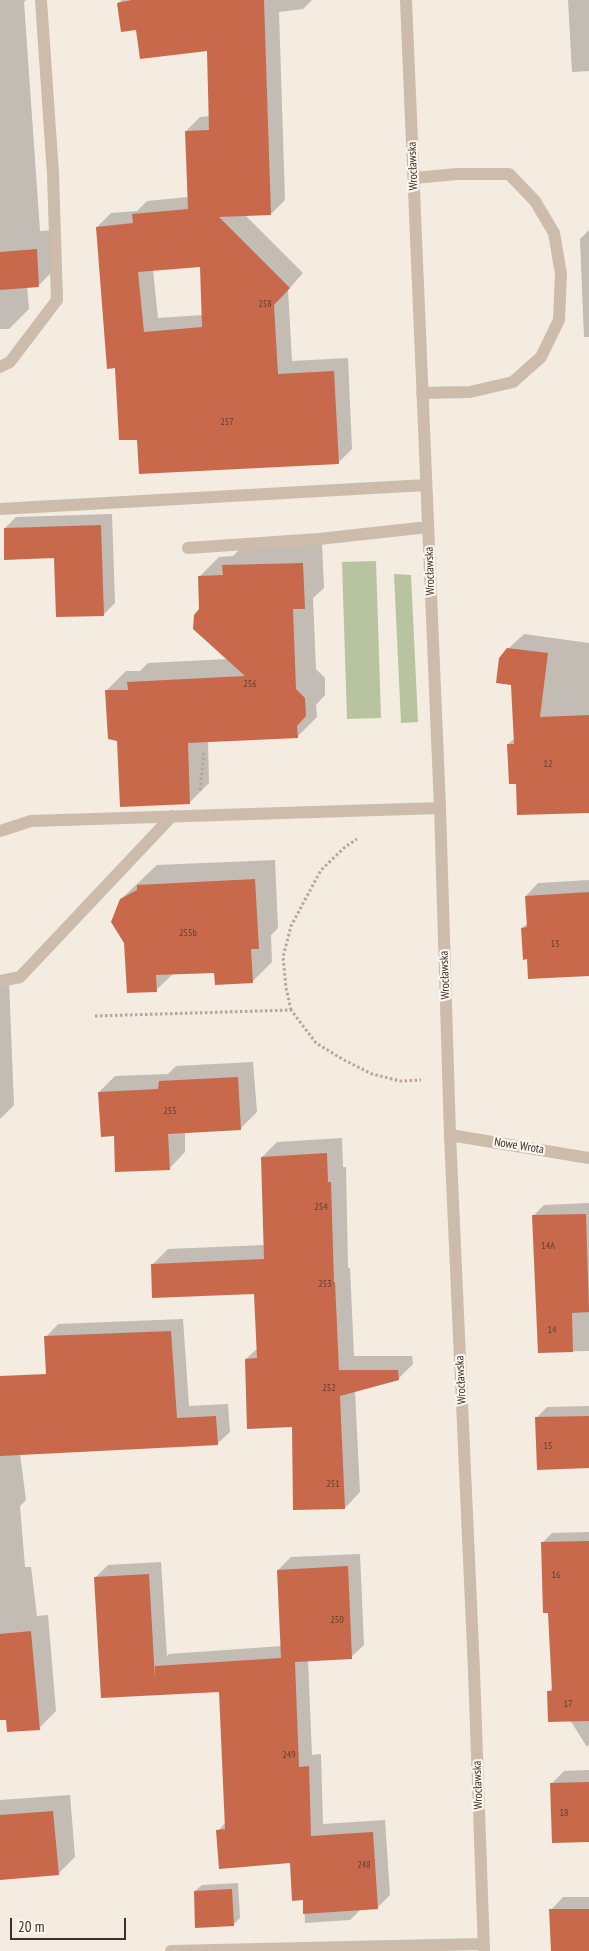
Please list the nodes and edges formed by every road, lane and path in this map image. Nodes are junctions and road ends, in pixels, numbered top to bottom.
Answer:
1 (41, 0) edge
2 (406, 0) edge
3 (414, 178) junction
4 (0, 367) edge
5 (422, 393) junction
6 (426, 485) junction
7 (0, 509) edge
8 (428, 527) junction
9 (188, 548) dead end
10 (204, 753) dead end
11 (440, 808) junction
12 (196, 815) junction
13 (172, 816) junction
14 (0, 831) edge
15 (360, 837) dead end
16 (0, 981) edge
17 (291, 1010) junction
18 (95, 1016) dead end
19 (448, 1080) junction
20 (450, 1135) junction
21 (589, 1158) edge
22 (483, 1948) edge
23 (171, 1951) edge

1 - 4 street
2 - 3 street, Wrocławska
3 - 5 street, Wrocławska
3 - 5 street
5 - 6 street, Wrocławska
6 - 7 street
6 - 8 street, Wrocławska
8 - 9 street
8 - 11 street, Wrocławska
10 - 12 path
11 - 12 street
11 - 19 street, Wrocławska
12 - 13 street
13 - 14 street
13 - 16 street
15 - 17 path
17 - 18 path
17 - 19 path
19 - 20 street, Wrocławska
20 - 21 street, Nowe Wrota
20 - 22 street, Wrocławska
22 - 23 street

